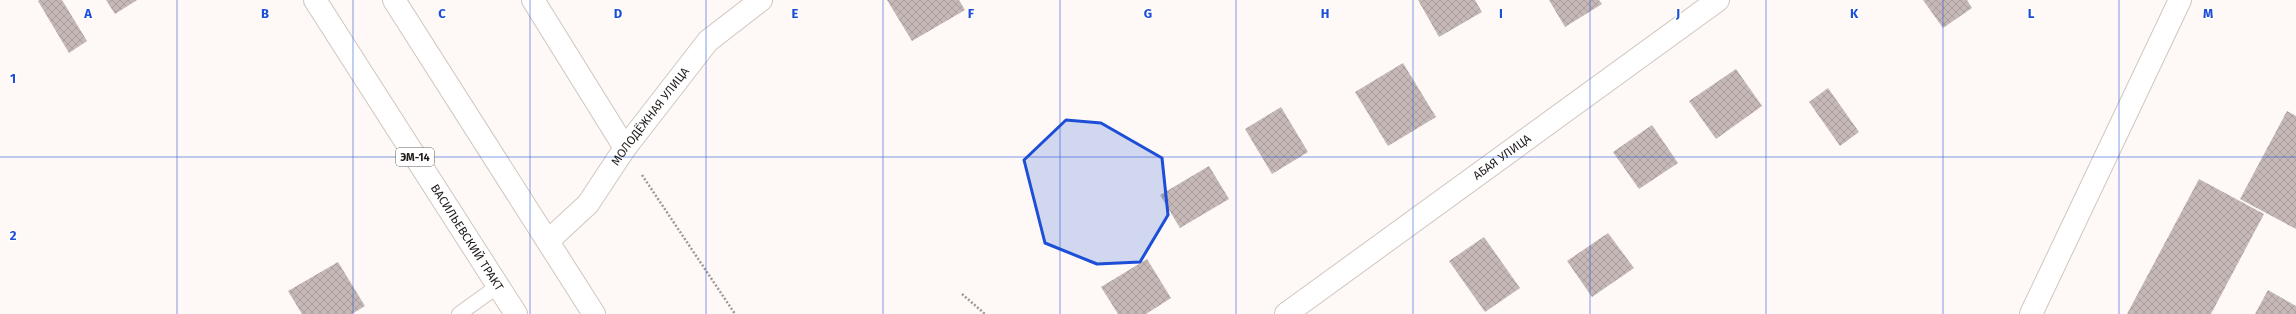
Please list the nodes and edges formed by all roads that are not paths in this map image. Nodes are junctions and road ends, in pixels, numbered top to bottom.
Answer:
1 (315, 0) edge
2 (394, 0) edge
3 (533, 0) edge
4 (761, 0) edge
5 (1718, 0) edge
6 (2180, 0) edge
7 (624, 148) junction
8 (548, 241) junction
9 (498, 286) junction
10 (459, 314) edge
11 (516, 314) edge
12 (594, 314) edge
13 (1286, 314) edge
14 (2032, 314) edge

1 - 9 street, ВАСИЛЬЕВСКИЙ ТРАКТ / ЭМ-14
2 - 8 street
3 - 7 street
4 - 7 street, МОЛОДЁЖНАЯ УЛИЦА
5 - 13 street, АБАЯ УЛИЦА
6 - 14 street
7 - 8 street, МОЛОДЁЖНАЯ УЛИЦА
8 - 12 street
9 - 10 lane
9 - 11 street, ВАСИЛЬЕВСКИЙ ТРАКТ / ЭМ-14

